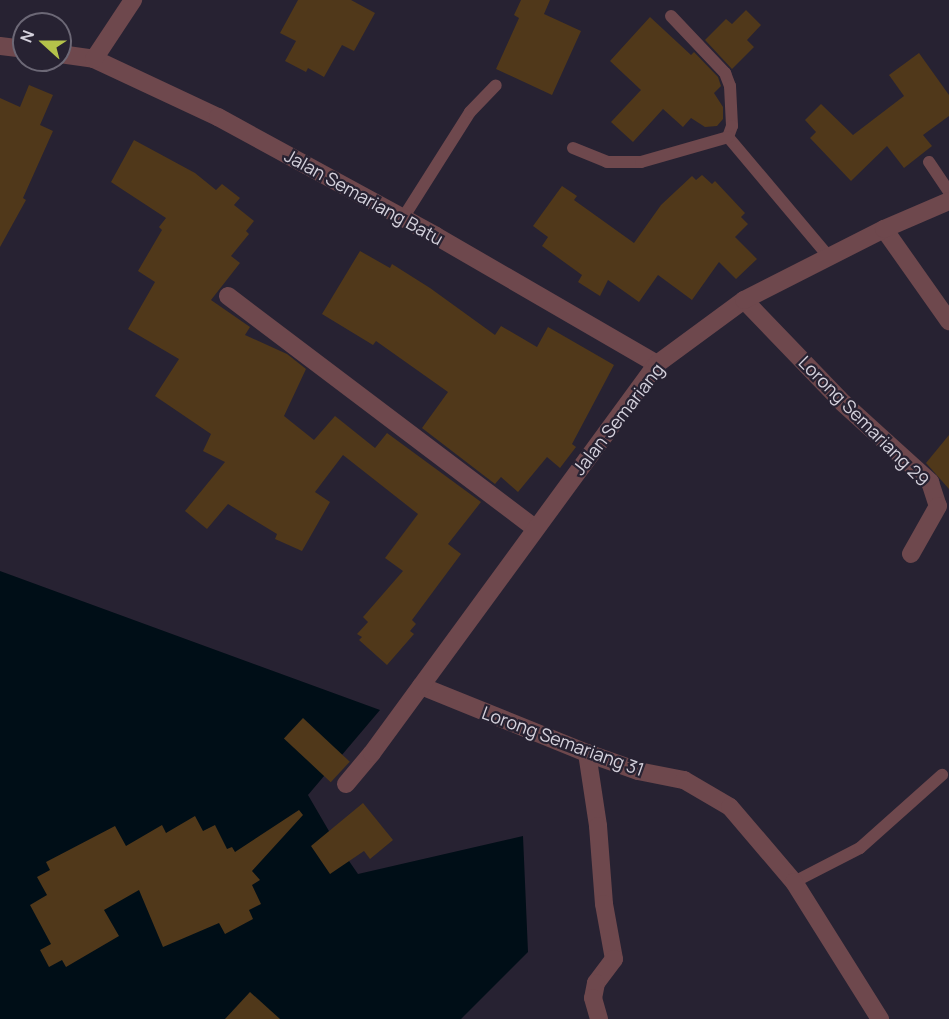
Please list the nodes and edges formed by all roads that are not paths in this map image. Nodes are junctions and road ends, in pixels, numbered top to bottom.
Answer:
1 (133, 0) edge
2 (671, 16) dead end
3 (72, 56) edge
4 (94, 59) junction
5 (496, 85) dead end
6 (728, 137) junction
7 (573, 148) dead end
8 (929, 162) dead end
9 (949, 192) edge
10 (949, 201) edge
11 (403, 218) junction
12 (884, 230) junction
13 (829, 257) junction
14 (228, 296) dead end
15 (744, 300) junction
16 (949, 321) edge
17 (657, 364) junction
18 (535, 528) junction
19 (911, 554) dead end
20 (421, 686) junction
21 (587, 753) junction
22 (942, 775) dead end
23 (346, 784) dead end
24 (794, 882) junction
25 (599, 1019) edge
26 (880, 1019) edge

1 - 4 street
2 - 6 lane
3 - 4 street, Jalan Semariang Batu
4 - 11 street, Jalan Semariang Batu
5 - 11 lane
6 - 7 lane
6 - 13 lane
8 - 9 lane
10 - 12 street, Jalan Semariang
11 - 17 street, Jalan Semariang Batu
12 - 13 street, Jalan Semariang
12 - 16 street
13 - 15 street, Jalan Semariang
14 - 18 street
15 - 17 street, Jalan Semariang
15 - 19 street, Lorong Semariang 29
17 - 18 street, Jalan Semariang
18 - 20 street, Jalan Semariang
20 - 21 street, Lorong Semariang 31
20 - 23 street, Jalan Semariang
21 - 24 street, Lorong Semariang 31
21 - 25 street
22 - 24 lane
24 - 26 street, Lorong Semariang 31

